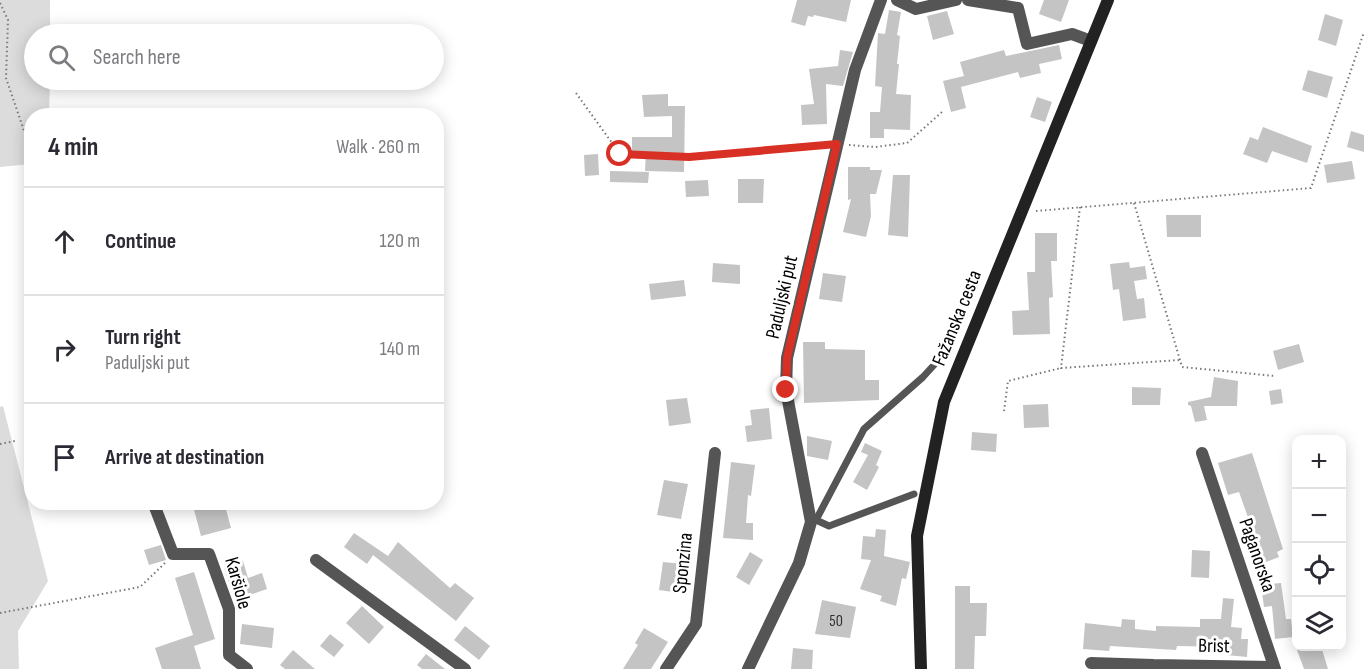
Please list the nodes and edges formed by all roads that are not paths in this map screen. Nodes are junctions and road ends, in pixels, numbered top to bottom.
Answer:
1 (881, 0) edge
2 (897, 0) edge
3 (956, 0) edge
4 (968, 0) edge
5 (1108, 0) edge
6 (1091, 41) junction
7 (955, 331) dead end
8 (715, 453) dead end
9 (1202, 453) dead end
10 (914, 494) dead end
11 (156, 510) edge
12 (813, 521) junction
13 (316, 560) dead end
14 (1091, 663) dead end
15 (1153, 667) edge
16 (1274, 668) edge
17 (248, 669) edge
18 (465, 669) edge
19 (666, 669) edge
20 (748, 669) edge
21 (921, 669) edge

1 - 12 street, Paduljski put
2 - 3 street
4 - 6 street
5 - 6 main road, Fažanska cesta
6 - 21 main road, Fažanska cesta
7 - 12 lane
8 - 19 street, Sponzina
9 - 16 street, Paganorska
10 - 12 lane
11 - 17 street, Karšiole
12 - 20 street, Paduljski put
13 - 18 street
14 - 15 street, Brist
15 - 16 street, Brist

